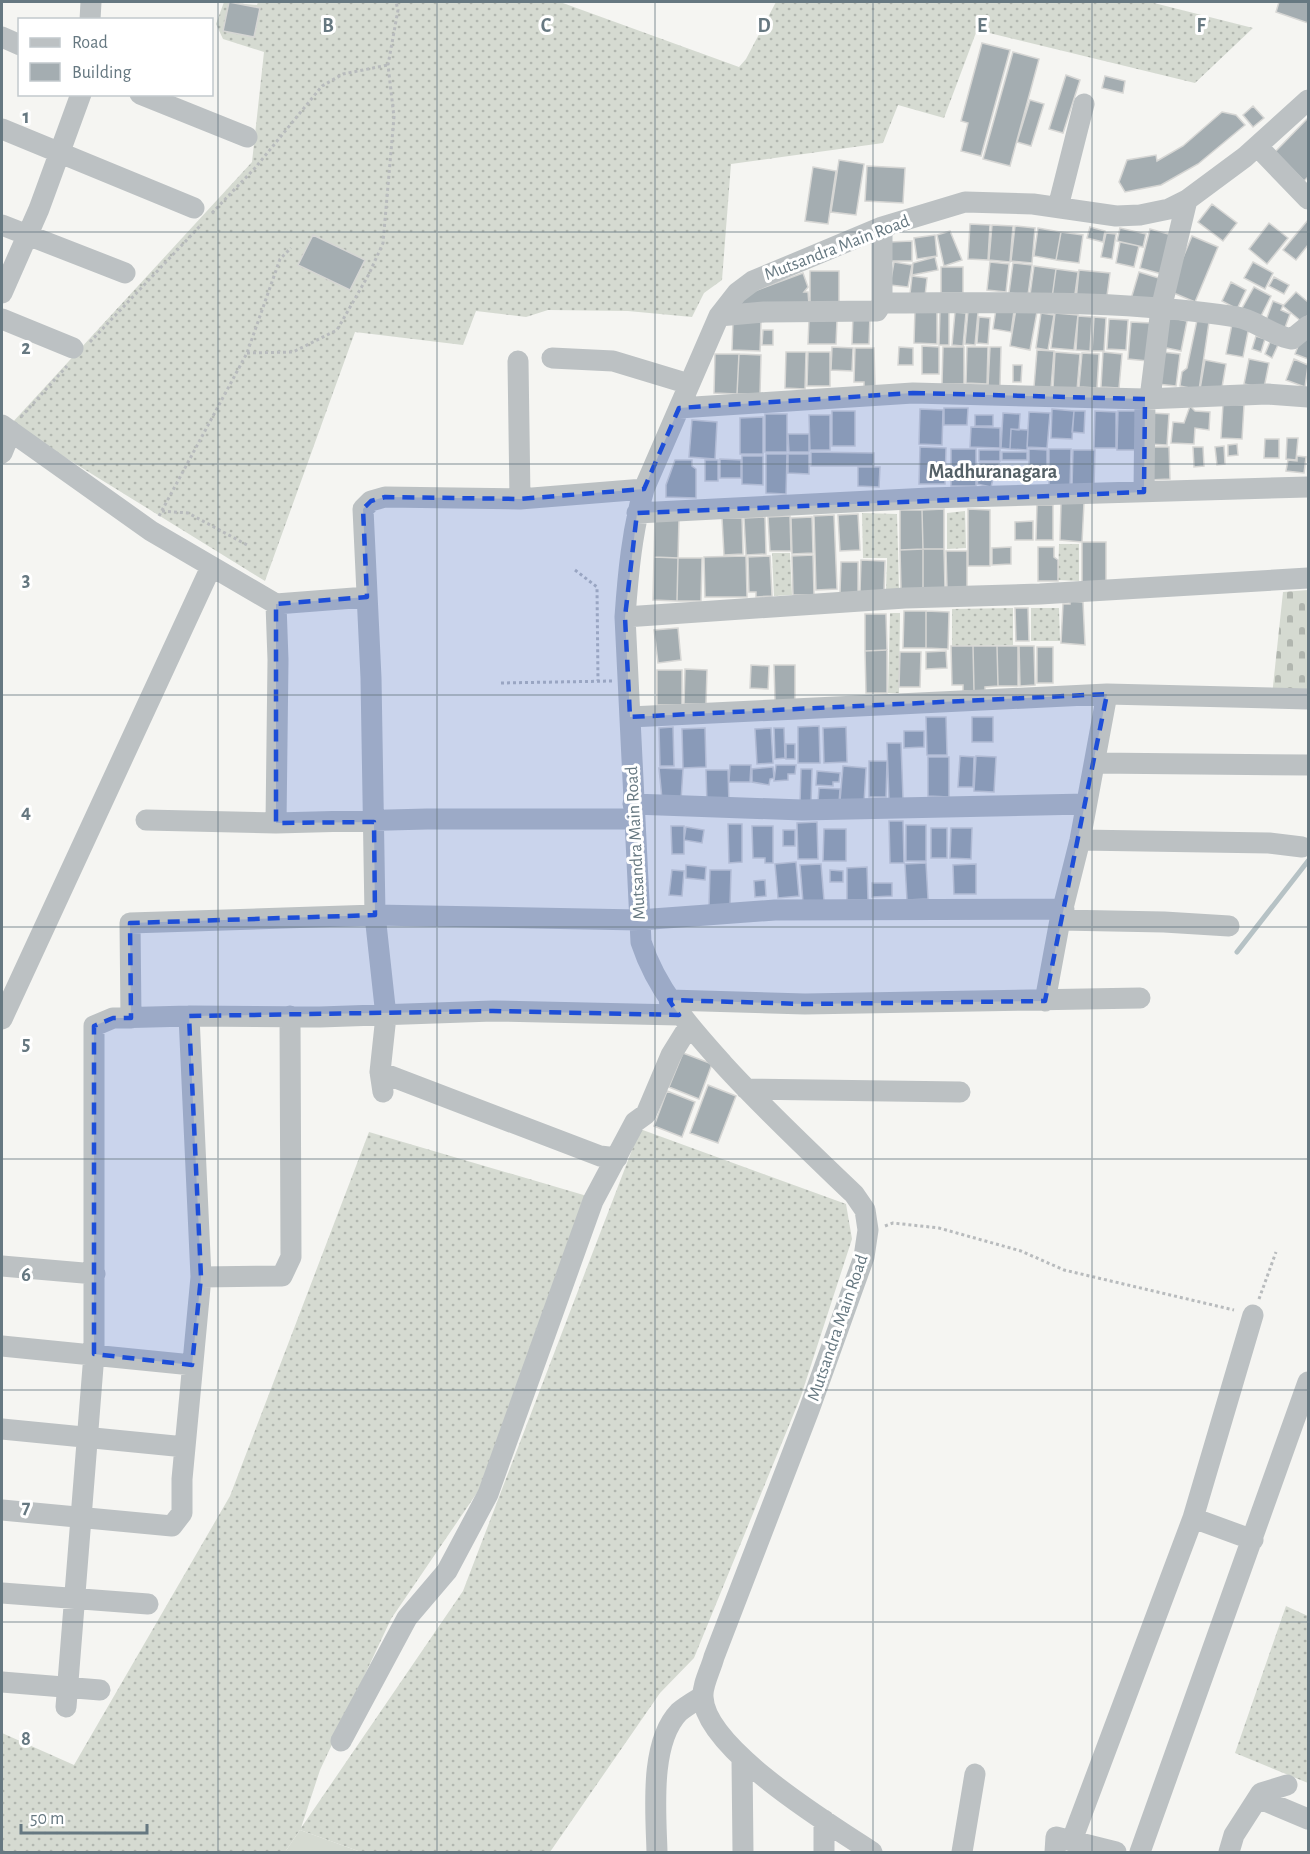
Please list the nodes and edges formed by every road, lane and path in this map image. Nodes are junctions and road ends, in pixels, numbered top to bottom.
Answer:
1 (91, 2) edge
2 (396, 2) edge
3 (90, 18) edge
4 (2, 37) edge
5 (18, 44) edge
6 (388, 65) junction
7 (80, 96) edge
8 (145, 96) edge
9 (1308, 100) edge
10 (1084, 104) dead end
11 (2, 129) edge
12 (247, 137) dead end
13 (1257, 146) junction
14 (61, 154) junction
15 (1308, 199) edge
16 (1187, 200) junction
17 (1058, 207) junction
18 (194, 208) dead end
19 (2, 225) edge
20 (882, 227) junction
21 (27, 236) junction
22 (291, 248) dead end
23 (125, 273) dead end
24 (2, 293) edge
25 (882, 303) junction
26 (1161, 309) junction
27 (719, 316) junction
28 (2, 319) edge
29 (1308, 326) edge
30 (77, 352) junction
31 (247, 353) junction
32 (552, 358) dead end
33 (518, 361) dead end
34 (689, 384) junction
35 (1308, 397) edge
36 (1147, 398) junction
37 (679, 408) junction
38 (6, 428) edge
39 (2, 453) edge
40 (1308, 487) edge
41 (644, 489) junction
42 (1144, 492) junction
43 (520, 499) junction
44 (162, 511) junction
45 (638, 513) junction
46 (151, 531) junction
47 (249, 546) dead end
48 (211, 567) junction
49 (575, 570) dead end
50 (1308, 578) edge
51 (367, 597) junction
52 (276, 604) junction
53 (625, 617) junction
54 (628, 681) junction
55 (598, 682) junction
56 (501, 683) dead end
57 (1107, 694) junction
58 (1308, 699) edge
59 (630, 717) junction
60 (1095, 763) junction
61 (1308, 765) edge
62 (1086, 804) junction
63 (634, 811) junction
64 (146, 820) dead end
65 (374, 822) junction
66 (276, 823) junction
67 (1080, 840) junction
68 (1302, 847) dead end
69 (1062, 914) junction
70 (375, 915) junction
71 (639, 920) junction
72 (1230, 926) dead end
73 (1140, 998) dead end
74 (1045, 1001) junction
75 (679, 1014) junction
76 (189, 1016) junction
77 (290, 1016) junction
78 (386, 1016) junction
79 (131, 1018) junction
80 (2, 1019) edge
81 (746, 1089) junction
82 (960, 1092) dead end
83 (617, 1158) junction
84 (868, 1230) junction
85 (1276, 1252) dead end
86 (2, 1266) edge
87 (95, 1274) junction
88 (201, 1277) junction
89 (1253, 1315) junction
90 (2, 1346) edge
91 (94, 1354) junction
92 (192, 1365) junction
93 (1308, 1382) edge
94 (2, 1429) edge
95 (87, 1436) junction
96 (185, 1447) junction
97 (2, 1510) edge
98 (82, 1516) junction
99 (1193, 1518) junction
100 (1253, 1540) junction
101 (2, 1593) edge
102 (76, 1598) junction
103 (148, 1604) dead end
104 (2, 1682) edge
105 (100, 1690) dead end
106 (703, 1696) junction
107 (67, 1697) junction
108 (341, 1741) dead end
109 (742, 1759) junction
110 (975, 1774) dead end
111 (1287, 1785) dead end
112 (1258, 1798) junction
113 (1308, 1819) edge
114 (824, 1820) junction
115 (1072, 1840) junction
116 (657, 1852) edge
117 (743, 1852) edge
118 (824, 1852) edge
119 (872, 1852) edge
120 (962, 1852) edge
121 (1055, 1852) edge
122 (1116, 1852) edge
123 (1140, 1852) edge
124 (1229, 1852) edge

1 - 3 street
2 - 6 path
4 - 5 street
6 - 30 path
6 - 31 path
7 - 14 street
8 - 12 street
9 - 13 street, Mutsandra Main Road
10 - 17 street
11 - 14 street
13 - 15 street
13 - 16 street, Mutsandra Main Road
14 - 18 street
14 - 21 street
16 - 17 street, Mutsandra Main Road
16 - 26 street
17 - 20 street, Mutsandra Main Road
19 - 21 street
20 - 25 street
20 - 27 street, Mutsandra Main Road
21 - 23 street
21 - 24 street
22 - 31 path
25 - 26 street
25 - 27 street
26 - 29 street
26 - 36 street
27 - 34 street, Mutsandra Main Road
28 - 30 street
30 - 38 path
31 - 44 path
32 - 34 street
33 - 43 street
34 - 37 street, Mutsandra Main Road
35 - 36 street
36 - 37 street
36 - 42 street
37 - 41 street, Mutsandra Main Road
38 - 39 street
38 - 46 street
40 - 42 street
41 - 43 street
41 - 45 street, Mutsandra Main Road
42 - 45 street
43 - 51 street
44 - 46 path
44 - 47 path
45 - 53 street, Mutsandra Main Road
46 - 48 street
48 - 52 street
48 - 80 street
49 - 55 path
50 - 53 street
51 - 52 street
51 - 65 street
52 - 66 street
53 - 54 street, Mutsandra Main Road
54 - 55 path
54 - 59 street, Mutsandra Main Road
55 - 56 path
57 - 58 street
57 - 59 street
57 - 60 street
59 - 63 street, Mutsandra Main Road
60 - 61 street
60 - 62 street
62 - 63 street
62 - 67 street
63 - 65 street
63 - 71 street, Mutsandra Main Road
64 - 66 street
65 - 66 street
65 - 70 street
67 - 68 street
67 - 69 street
69 - 71 street
69 - 72 street
69 - 74 street
70 - 71 street
70 - 78 street
70 - 79 street
71 - 75 street, Mutsandra Main Road
73 - 74 street
74 - 75 street
75 - 78 street
75 - 81 street, Mutsandra Main Road
75 - 83 street
76 - 77 street
76 - 79 street
76 - 88 street
77 - 78 street
77 - 88 street
78 - 83 street
79 - 87 street
81 - 82 street
81 - 84 street, Mutsandra Main Road
83 - 108 street
84 - 89 path
84 - 106 street, Mutsandra Main Road
85 - 89 path
86 - 87 street
87 - 91 street
88 - 92 street
89 - 99 street
90 - 91 street
91 - 92 street
91 - 95 street
92 - 96 street
93 - 100 street
94 - 95 street
95 - 96 street
95 - 98 street
96 - 98 street
97 - 98 street
98 - 102 street
99 - 100 street
99 - 115 street
100 - 123 street
101 - 102 street
102 - 103 street
102 - 107 street
104 - 107 street
105 - 107 street
106 - 109 street
106 - 116 street
109 - 114 street
109 - 117 street
110 - 120 street
111 - 112 street
112 - 113 street
112 - 124 street
114 - 118 street
114 - 119 street
115 - 121 street
115 - 122 street

